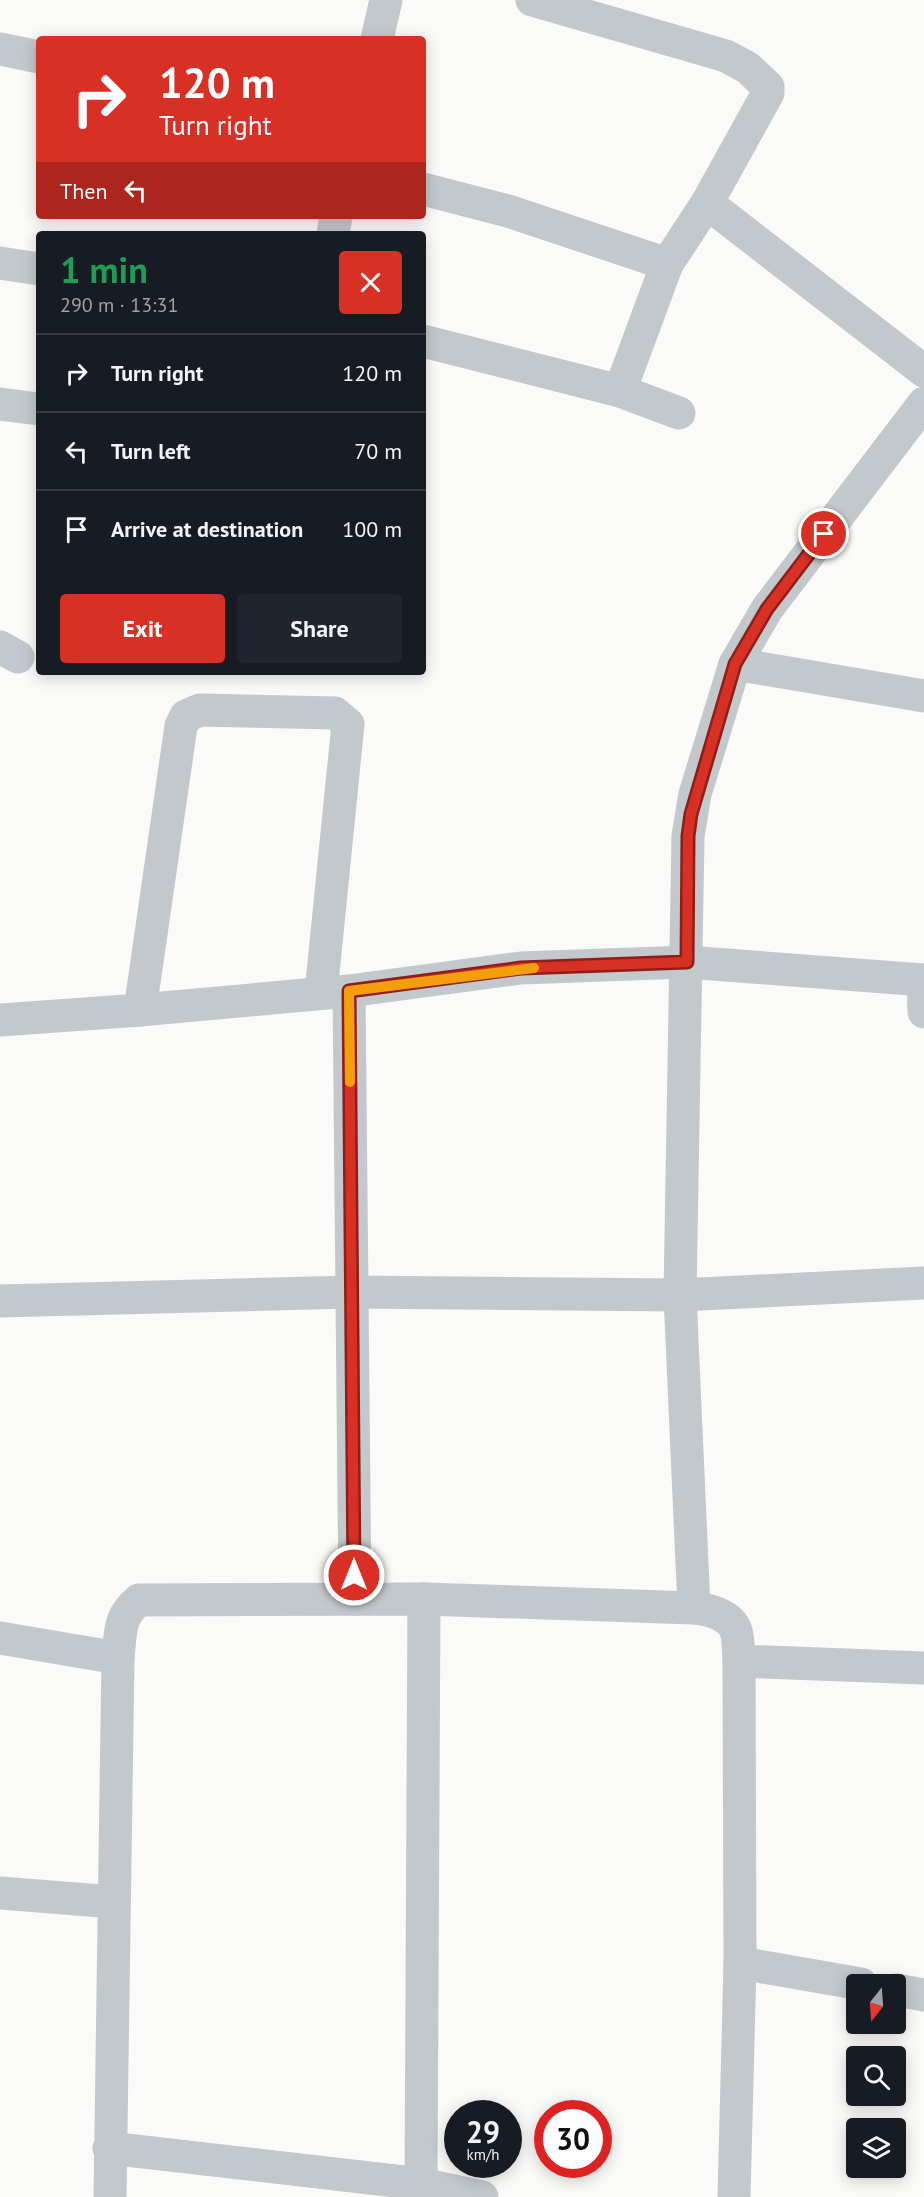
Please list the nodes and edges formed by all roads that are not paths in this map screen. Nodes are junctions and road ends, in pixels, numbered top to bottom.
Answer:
1 (386, 0) edge
2 (532, 0) edge
3 (377, 36) edge
4 (0, 49) edge
5 (36, 56) edge
6 (426, 190) edge
7 (708, 203) junction
8 (0, 263) edge
9 (667, 264) junction
10 (36, 269) edge
11 (426, 342) edge
12 (924, 371) edge
13 (620, 392) junction
14 (924, 403) edge
15 (0, 404) edge
16 (36, 409) edge
17 (679, 413) dead end
18 (735, 664) junction
19 (924, 696) edge
20 (687, 962) junction
21 (924, 980) edge
22 (335, 992) junction
23 (140, 1010) junction
24 (924, 1012) edge
25 (0, 1020) edge
26 (924, 1283) edge
27 (352, 1292) junction
28 (680, 1295) junction
29 (0, 1301) edge
30 (355, 1599) junction
31 (424, 1599) junction
32 (694, 1608) junction
33 (0, 1638) edge
34 (118, 1658) junction
35 (739, 1661) junction
36 (924, 1668) edge
37 (0, 1893) edge
38 (114, 1902) junction
39 (740, 1964) junction
40 (846, 1982) edge
41 (906, 1992) edge
42 (924, 1995) edge
43 (109, 2148) junction
44 (423, 2190) edge
45 (110, 2197) edge
46 (482, 2197) edge
47 (734, 2197) edge

1 - 3 street
2 - 7 street
4 - 5 street
6 - 9 street
7 - 9 street
7 - 12 street
8 - 10 street
9 - 13 street
11 - 13 street
13 - 17 street
14 - 18 street
15 - 16 street
18 - 19 street
18 - 20 street
20 - 21 street
20 - 22 street
20 - 28 street
21 - 24 street
22 - 23 street
22 - 23 street
22 - 27 street
23 - 25 street
26 - 28 street
27 - 28 street
27 - 29 street
27 - 30 street
28 - 32 street
30 - 31 street
30 - 34 street
31 - 32 street
31 - 44 street
32 - 35 street
33 - 34 street
34 - 38 street
35 - 36 street
35 - 39 street
37 - 38 street
38 - 43 street
39 - 40 street
39 - 47 street
41 - 42 street
43 - 44 street
43 - 45 street
44 - 46 street

